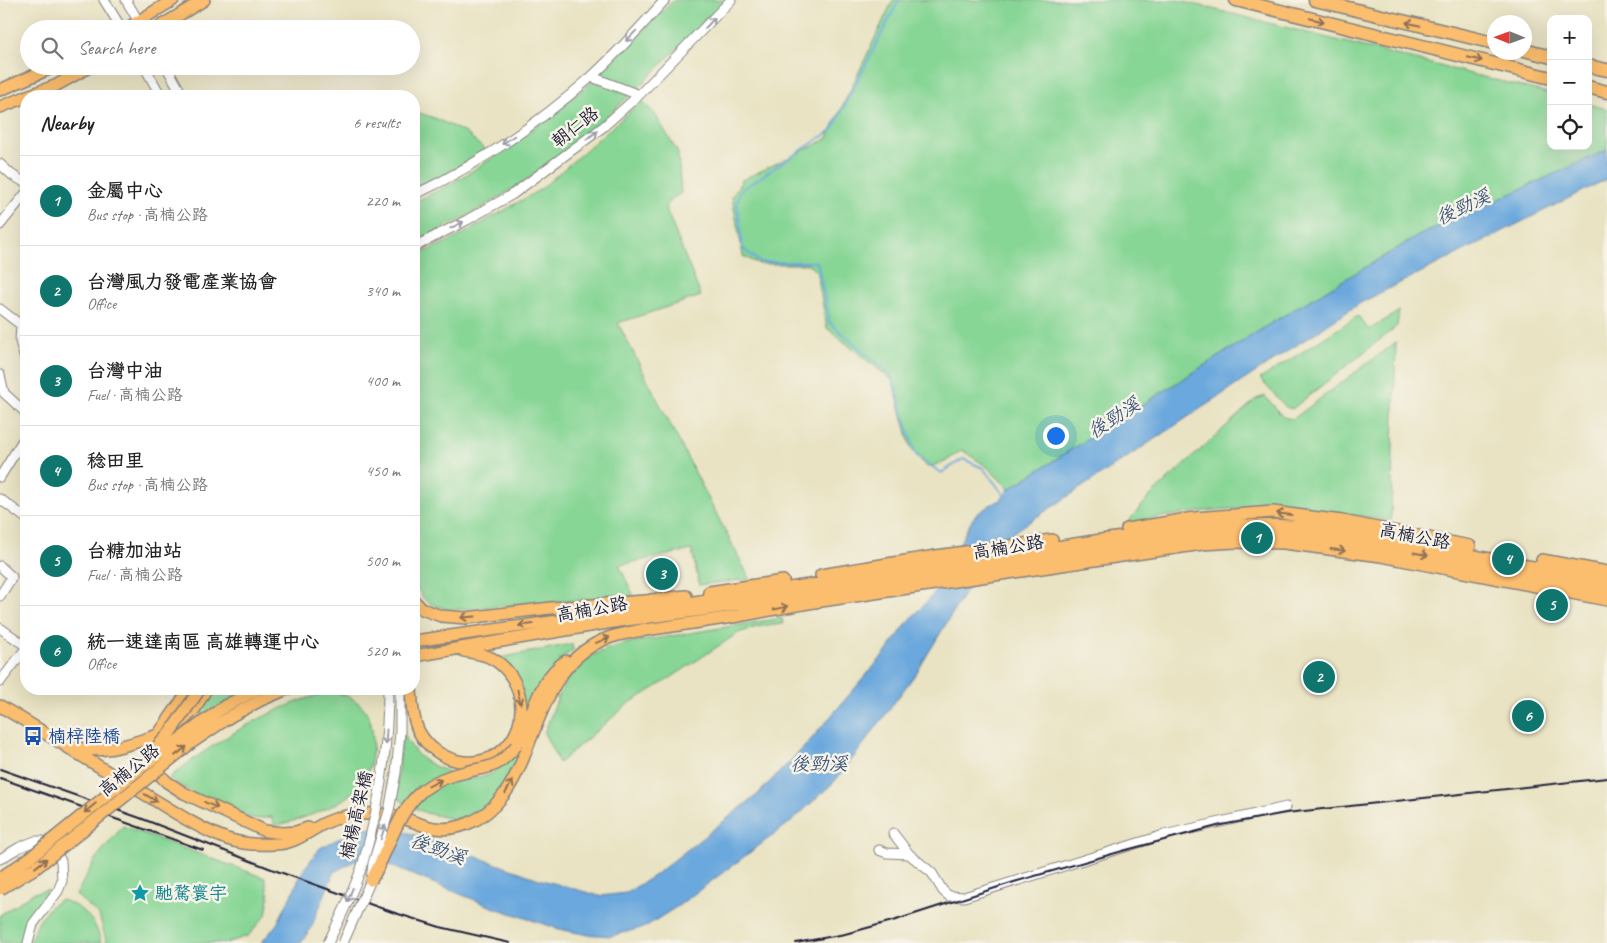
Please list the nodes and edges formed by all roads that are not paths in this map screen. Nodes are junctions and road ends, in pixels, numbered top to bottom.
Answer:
1 (104, 0) edge
2 (126, 0) edge
3 (173, 0) edge
4 (204, 0) edge
5 (665, 0) edge
6 (731, 0) edge
7 (1236, 0) edge
8 (1315, 0) edge
9 (1326, 0) edge
10 (1360, 11) junction
11 (118, 20) edge
12 (138, 20) edge
13 (147, 20) edge
14 (171, 20) edge
15 (1487, 41) edge
16 (1532, 52) edge
17 (1547, 56) edge
18 (1592, 67) edge
19 (1607, 70) edge
20 (35, 75) edge
21 (75, 75) edge
22 (149, 75) edge
23 (171, 75) edge
24 (592, 76) junction
25 (1547, 77) edge
26 (1592, 88) edge
27 (0, 90) edge
28 (44, 90) edge
29 (158, 90) edge
30 (180, 90) edge
31 (1607, 92) edge
32 (639, 95) junction
33 (20, 99) edge
34 (0, 107) edge
35 (0, 164) edge
36 (20, 179) edge
37 (420, 192) edge
38 (20, 200) edge
39 (0, 225) edge
40 (420, 244) edge
41 (0, 309) edge
42 (20, 321) edge
43 (0, 375) edge
44 (20, 408) edge
45 (20, 445) edge
46 (0, 477) edge
47 (0, 499) edge
48 (20, 514) edge
49 (1000, 551) junction
50 (0, 566) edge
51 (1607, 572) edge
52 (1607, 581) edge
53 (922, 582) junction
54 (1607, 591) edge
55 (0, 596) edge
56 (1607, 600) edge
57 (651, 604) junction
58 (420, 607) edge
59 (701, 607) junction
60 (638, 619) junction
61 (671, 620) junction
62 (0, 628) edge
63 (639, 631) junction
64 (420, 640) edge
65 (20, 643) edge
66 (457, 650) junction
67 (582, 652) junction
68 (20, 655) edge
69 (420, 655) edge
70 (0, 682) edge
71 (186, 695) edge
72 (196, 695) edge
73 (203, 695) edge
74 (250, 695) edge
75 (273, 695) edge
76 (388, 695) edge
77 (400, 695) edge
78 (412, 695) edge
79 (0, 706) edge
80 (228, 711) junction
81 (158, 735) junction
82 (65, 744) junction
83 (142, 767) junction
84 (1286, 806) dead end
85 (325, 824) junction
86 (893, 834) dead end
87 (879, 850) dead end
88 (909, 854) junction
89 (0, 859) edge
90 (0, 878) edge
91 (371, 880) junction
92 (0, 890) edge
93 (28, 943) edge
94 (328, 943) edge
95 (343, 943) edge

1 - 11 street
2 - 12 street
3 - 13 main road
4 - 14 main road
5 -> 24 street, 朝仁路
32 -> 6 street, 朝仁路
7 -> 25 highway
8 - 10 highway
9 - 10 highway
15 -> 10 highway
16 - 17 highway
18 - 19 highway
20 - 27 main road
21 - 28 main road
22 - 29 street
23 - 30 street
24 - 32 street
24 -> 37 street, 朝仁路
26 - 31 highway
40 -> 32 street, 朝仁路
33 - 34 main road
35 - 36 street
38 - 39 street
41 - 42 street
43 - 44 street
45 - 46 street
47 - 48 street
51 -> 49 main road, 高楠公路
49 - 52 main road, 高楠公路
49 - 59 main road, 高楠公路
50 - 55 street
53 -> 54 main road, 高楠公路
53 -> 56 main road, 高楠公路
59 -> 53 main road, 高楠公路
57 -> 58 main road
57 - 59 main road, 高楠公路
57 - 59 main road
57 -> 64 main road, 高楠公路
59 - 60 main road, 高楠公路
59 - 61 main road
59 - 63 main road, 高楠公路
60 - 61 main road
60 - 66 main road, 高楠公路
61 - 63 main road
62 - 65 street
67 -> 63 main road
66 - 69 main road, 高楠公路
66 -> 78 main road
85 -> 67 main road
91 -> 67 main road, bridge
68 - 70 street
71 - 81 main road
72 - 83 main road, bridge
73 - 81 main road
74 - 80 main road, 高楠公路
75 - 80 main road, 高楠公路
76 -> 94 street, 楠楊高架橋, bridge
91 -> 77 street, bridge
79 - 82 main road
80 - 83 main road, bridge
92 -> 80 main road, 高楠公路, bridge
81 - 82 main road
81 -> 85 main road
82 -> 85 main road
83 -> 90 main road, 高楠公路, bridge
84 - 88 street
86 - 88 street
87 - 88 street
89 - 93 street
91 - 95 street, bridge

